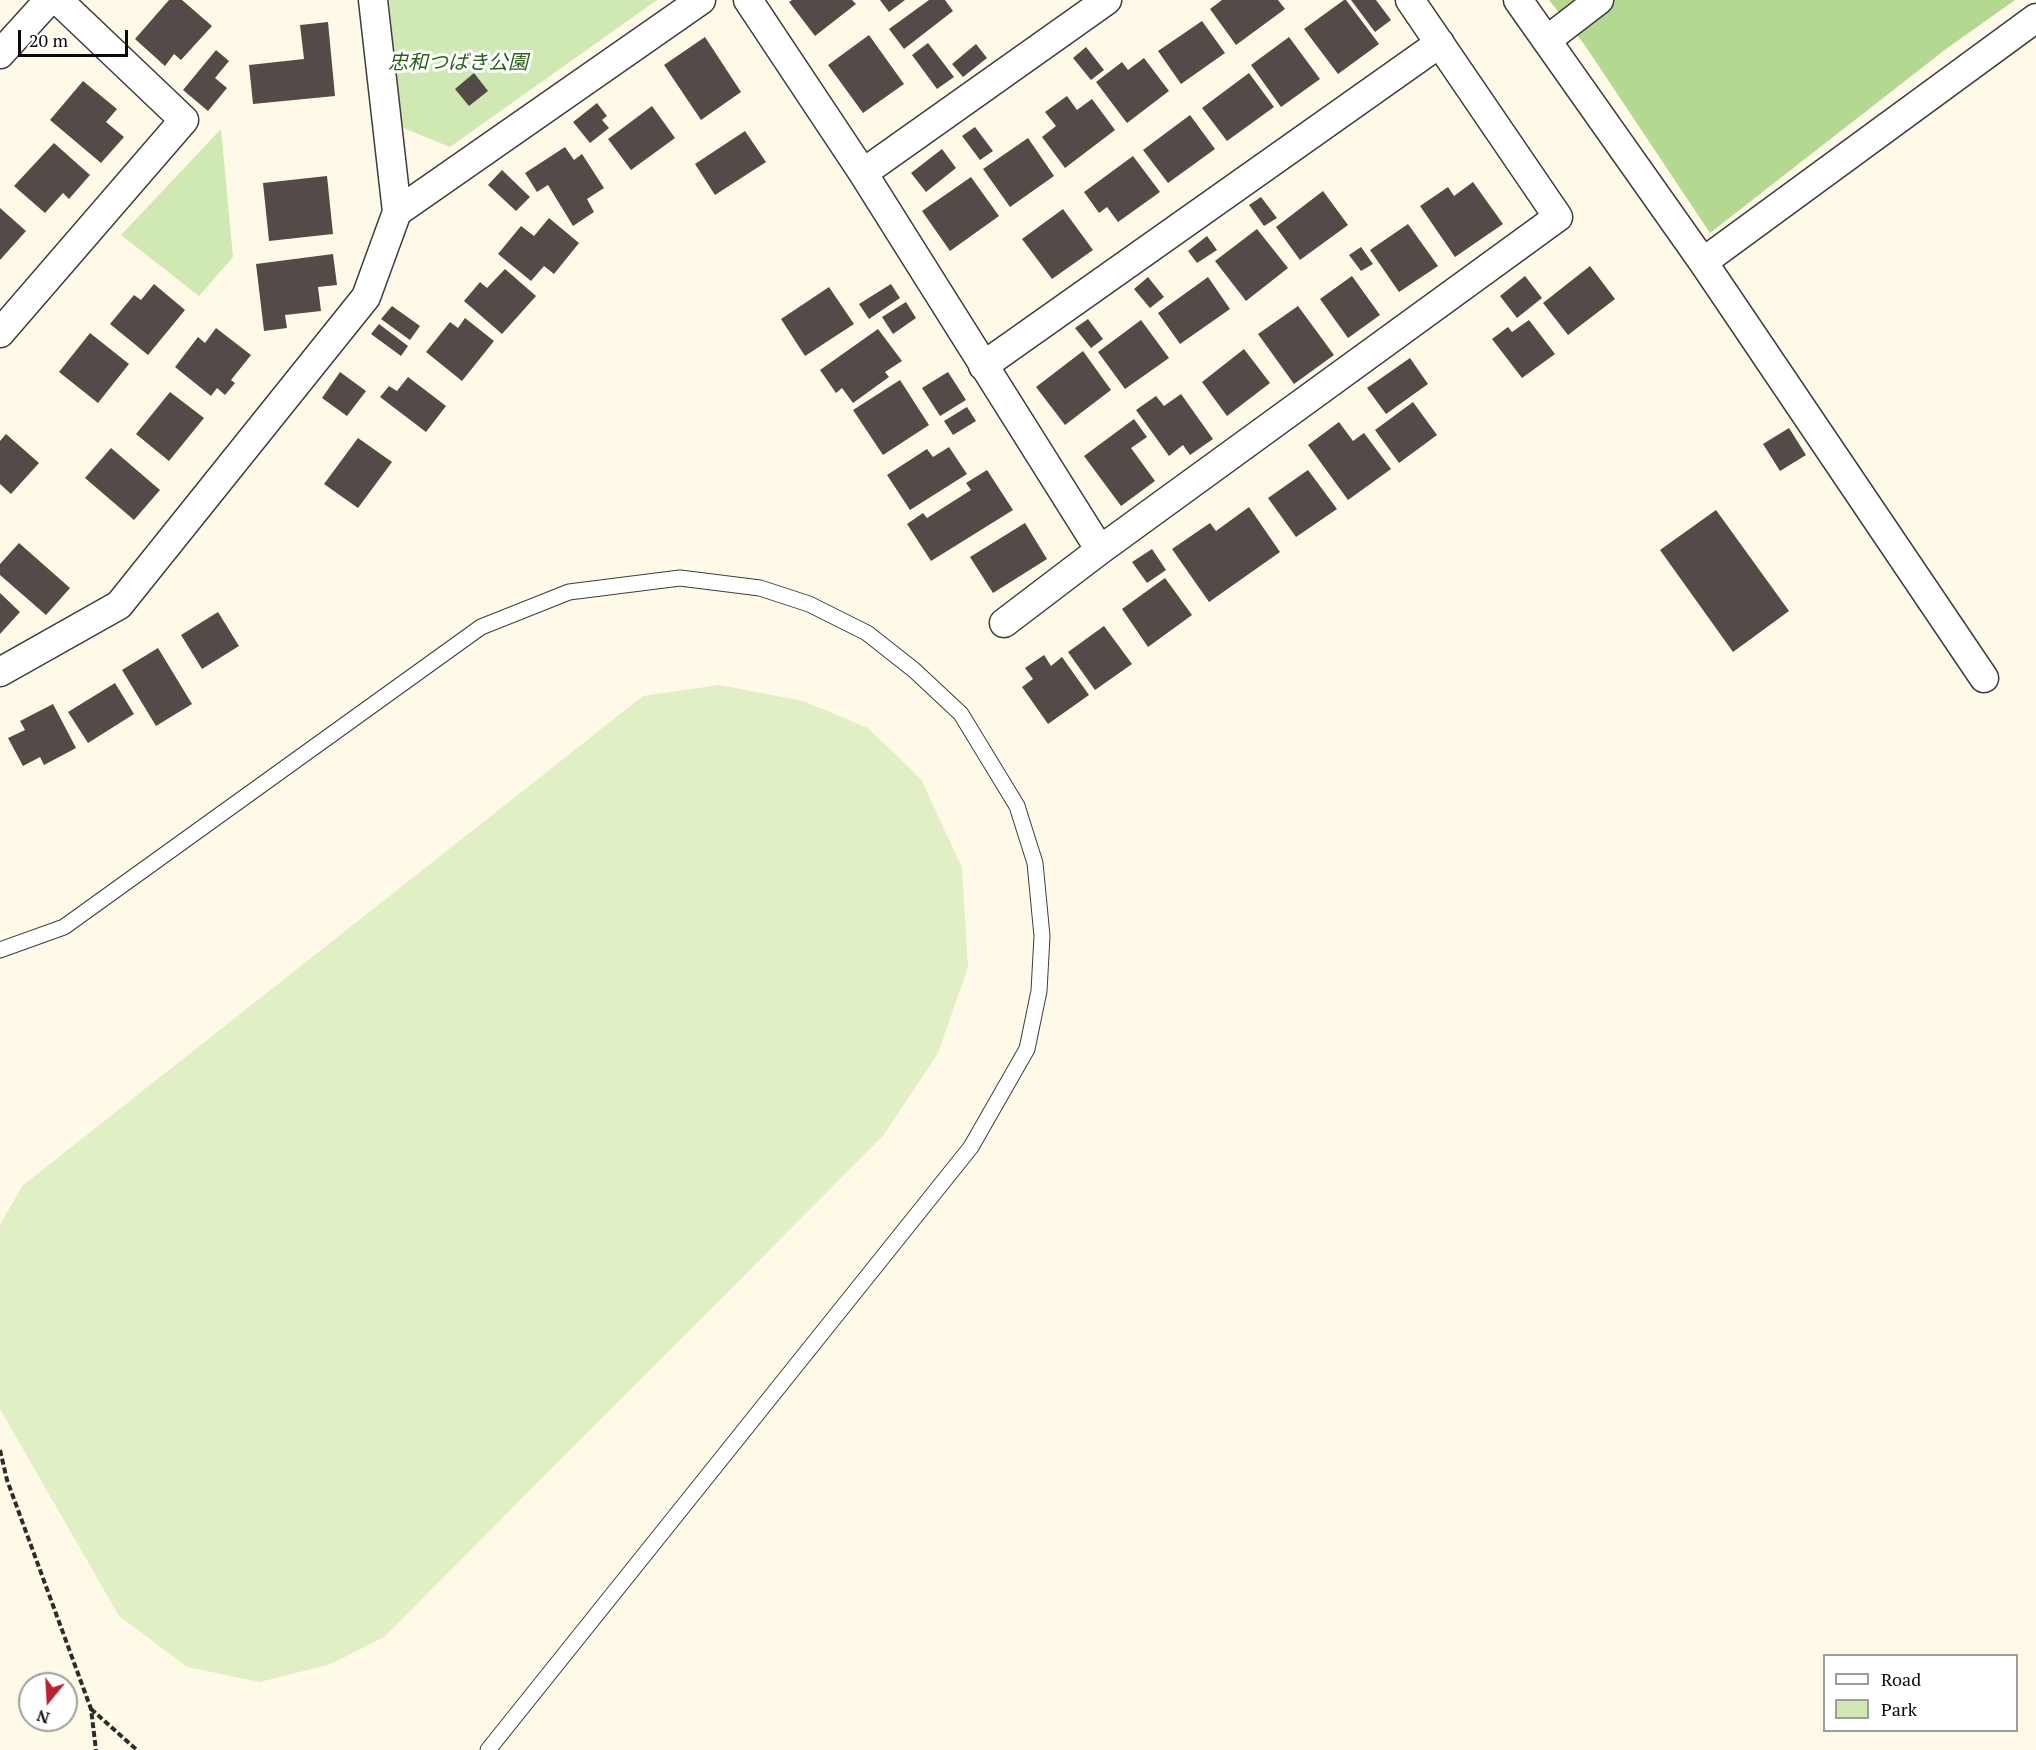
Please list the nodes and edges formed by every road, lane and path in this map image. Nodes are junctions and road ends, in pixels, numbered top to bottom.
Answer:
1 (49, 0) edge
2 (58, 0) edge
3 (373, 0) edge
4 (701, 0) edge
5 (748, 0) edge
6 (1107, 0) edge
7 (1410, 0) edge
8 (1518, 0) edge
9 (1599, 0) edge
10 (2036, 18) edge
11 (1547, 40) junction
12 (1440, 43) junction
13 (0, 54) edge
14 (864, 173) junction
15 (397, 213) junction
16 (1703, 262) junction
17 (0, 333) edge
18 (983, 366) junction
19 (1100, 550) junction
20 (1004, 623) dead end
21 (0, 672) edge
22 (1984, 678) dead end
23 (0, 950) edge
24 (0, 1450) edge
25 (91, 1709) junction
26 (96, 1750) edge
27 (137, 1750) edge
28 (488, 1750) edge

1 - 13 street
2 - 17 street
3 - 15 street
4 - 15 street
5 - 14 street
6 - 14 street
7 - 12 street
8 - 11 street
9 - 11 street
10 - 16 street
11 - 16 street
12 - 18 street
12 - 19 street
14 - 18 street
15 - 21 street
16 - 22 street
18 - 19 street
19 - 20 street
23 - 28 lane
24 - 25 path
25 - 26 path
25 - 27 path

